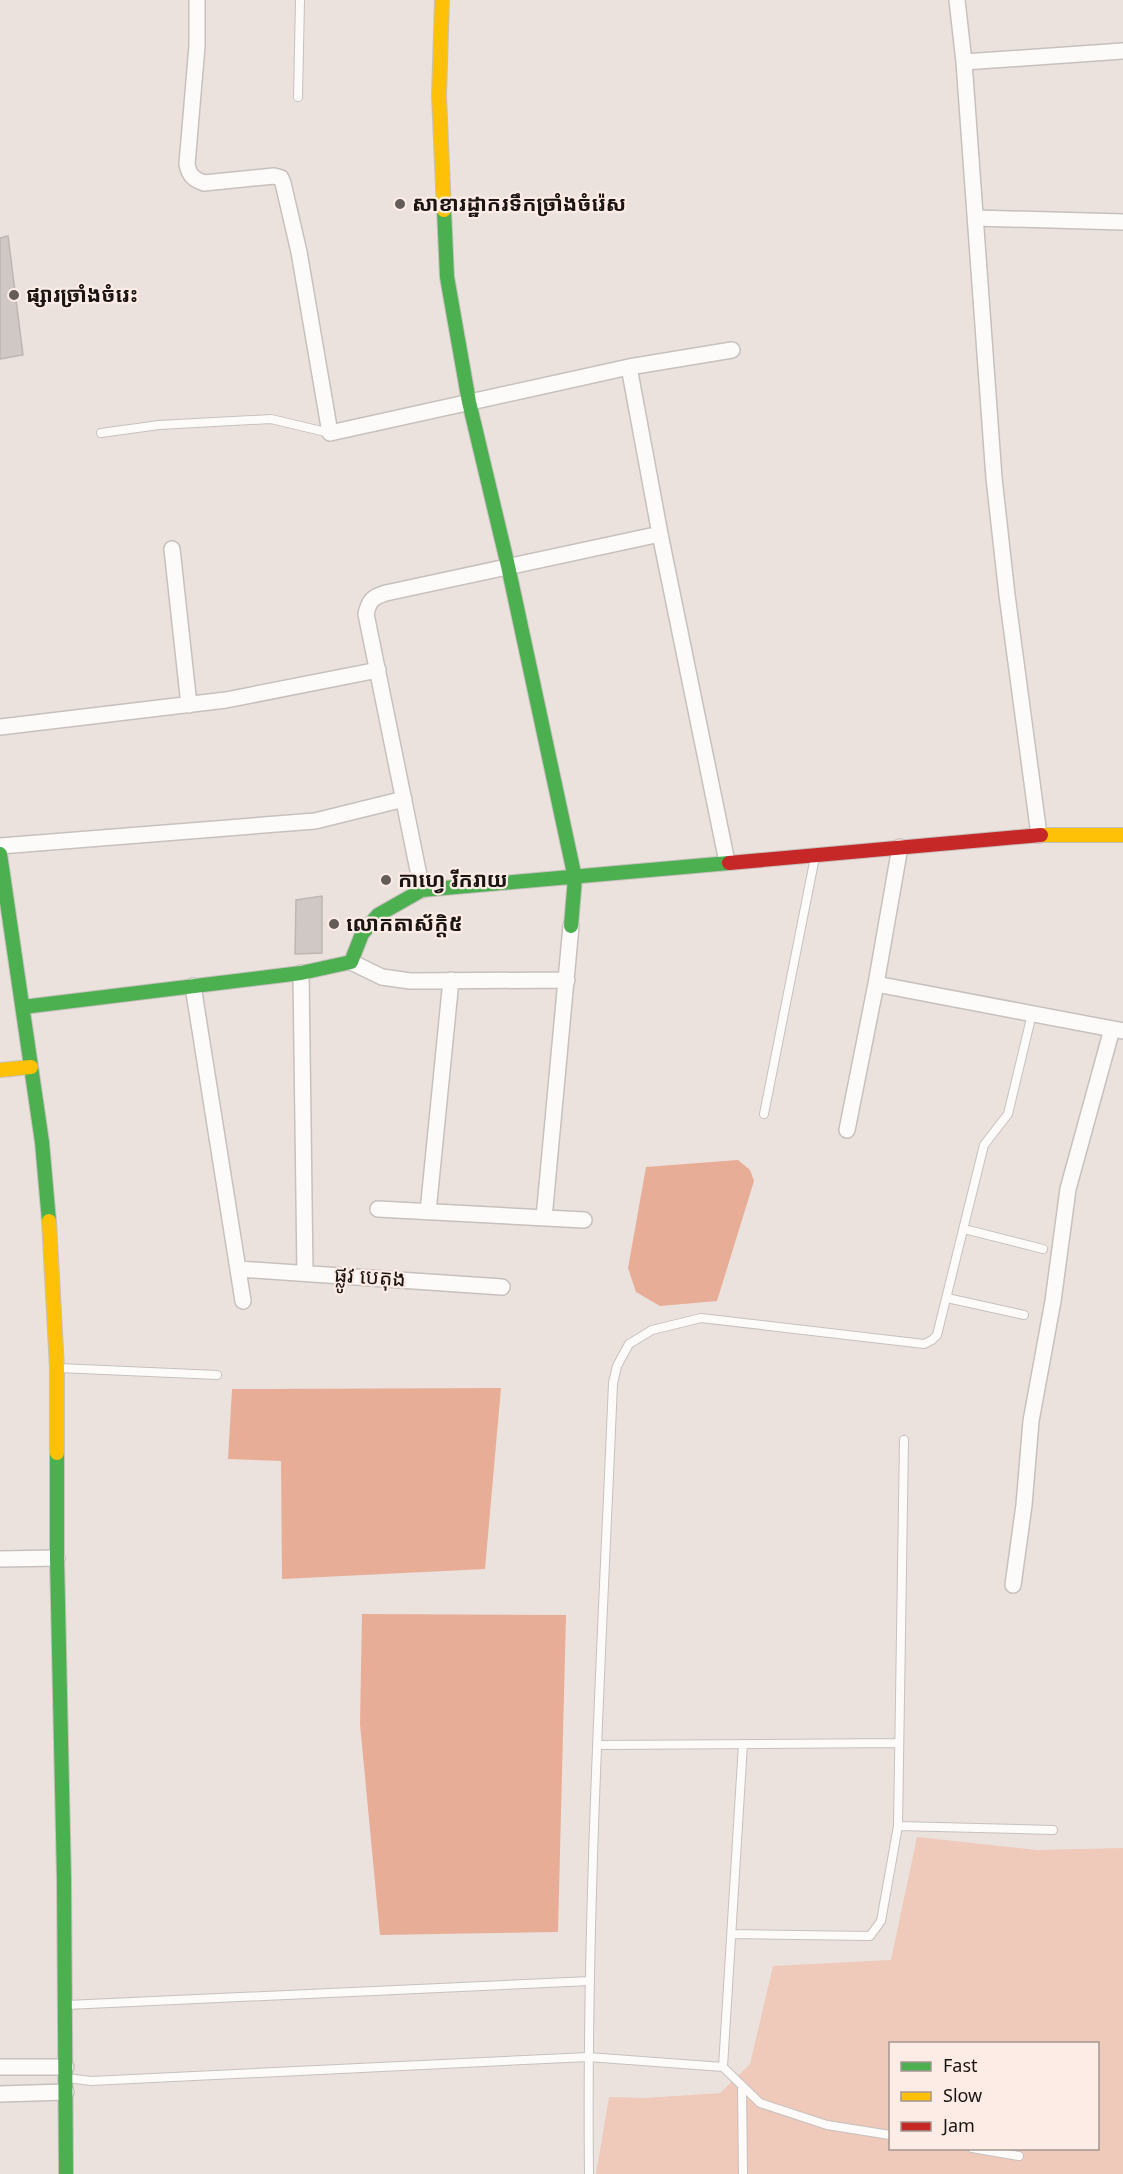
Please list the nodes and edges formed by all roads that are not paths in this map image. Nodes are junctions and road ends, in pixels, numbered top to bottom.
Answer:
1 (197, 0) edge
2 (300, 0) edge
3 (442, 0) edge
4 (957, 0) edge
5 (1123, 51) edge
6 (964, 62) junction
7 (298, 97) dead end
8 (976, 218) junction
9 (1123, 222) edge
10 (732, 350) dead end
11 (629, 367) junction
12 (469, 402) junction
13 (101, 433) dead end
14 (330, 433) junction
15 (660, 534) junction
16 (172, 549) dead end
17 (508, 566) junction
18 (378, 670) junction
19 (189, 705) junction
20 (0, 727) edge
21 (404, 799) junction
22 (1123, 835) edge
23 (1039, 836) junction
24 (0, 846) edge
25 (900, 848) junction
26 (0, 854) edge
27 (815, 855) junction
28 (727, 862) junction
29 (575, 878) junction
30 (422, 890) junction
31 (571, 926) joint
32 (351, 962) junction
33 (301, 973) junction
34 (451, 980) junction
35 (567, 980) junction
36 (876, 984) junction
37 (193, 986) junction
38 (23, 1007) junction
39 (1032, 1014) junction
40 (1118, 1030) edge
41 (31, 1067) junction
42 (0, 1070) edge
43 (764, 1114) dead end
44 (847, 1130) dead end
45 (378, 1209) dead end
46 (428, 1212) junction
47 (544, 1218) junction
48 (584, 1220) dead end
49 (964, 1229) junction
50 (1043, 1249) dead end
51 (238, 1269) junction
52 (305, 1272) junction
53 (502, 1287) dead end
54 (947, 1298) junction
55 (243, 1301) dead end
56 (1024, 1315) dead end
57 (57, 1368) junction
58 (217, 1375) dead end
59 (904, 1440) dead end
60 (57, 1558) junction
61 (0, 1559) edge
62 (1013, 1585) dead end
63 (899, 1743) junction
64 (743, 1744) junction
65 (598, 1745) junction
66 (898, 1826) junction
67 (1053, 1830) dead end
68 (732, 1934) junction
69 (590, 1981) junction
70 (65, 2005) junction
71 (588, 2057) junction
72 (0, 2067) edge
73 (723, 2067) junction
74 (66, 2079) junction
75 (742, 2086) junction
76 (0, 2094) edge
77 (889, 2135) edge
78 (984, 2150) edge
79 (1019, 2156) dead end
80 (66, 2174) edge
81 (589, 2174) edge
82 (743, 2174) edge

1 - 14 street
2 - 7 lane
3 - 12 street
4 - 6 street
5 - 6 street
6 - 8 street
8 - 9 street
8 - 23 street
10 - 11 street
11 - 12 street
11 - 15 street
12 - 14 street
12 - 17 street
13 - 14 lane
15 - 17 street
15 - 28 street
16 - 19 street
17 - 18 street
17 - 29 street
18 - 19 street
18 - 21 street
19 - 20 street
21 - 24 street
21 - 30 street
22 - 23 street
23 - 25 street
25 - 27 street
25 - 36 street
26 - 38 street
27 - 28 street
27 - 43 lane
28 - 29 street
29 - 30 street
29 - 31 street
30 - 32 street
31 - 35 street
32 - 33 street
32 - 34 street
33 - 37 street
33 - 52 street
34 - 35 street
34 - 46 street
35 - 47 street
36 - 39 street
36 - 44 street
37 - 38 street
37 - 51 street
38 - 41 street
39 - 40 street
39 - 49 lane
40 - 62 street
41 - 42 street
41 - 57 street
45 - 46 street
46 - 47 street
47 - 48 street
49 - 50 lane
49 - 54 lane
51 - 52 street, ផ្លូវ បេតុង
51 - 55 street
52 - 53 street, ផ្លូវ បេតុង
54 - 56 lane
54 - 65 lane
57 - 58 lane
57 - 60 street
59 - 63 lane
60 - 61 street
60 - 70 street
63 - 64 lane
63 - 66 lane
64 - 65 lane
64 - 68 lane
65 - 69 lane
66 - 67 lane
66 - 68 lane
68 - 73 lane
69 - 70 lane
69 - 71 lane
70 - 74 street
71 - 73 lane
71 - 74 lane
71 - 81 lane
72 - 74 street
73 - 75 lane
74 - 76 street
74 - 80 street
75 - 77 lane
75 - 82 lane
78 - 79 lane

